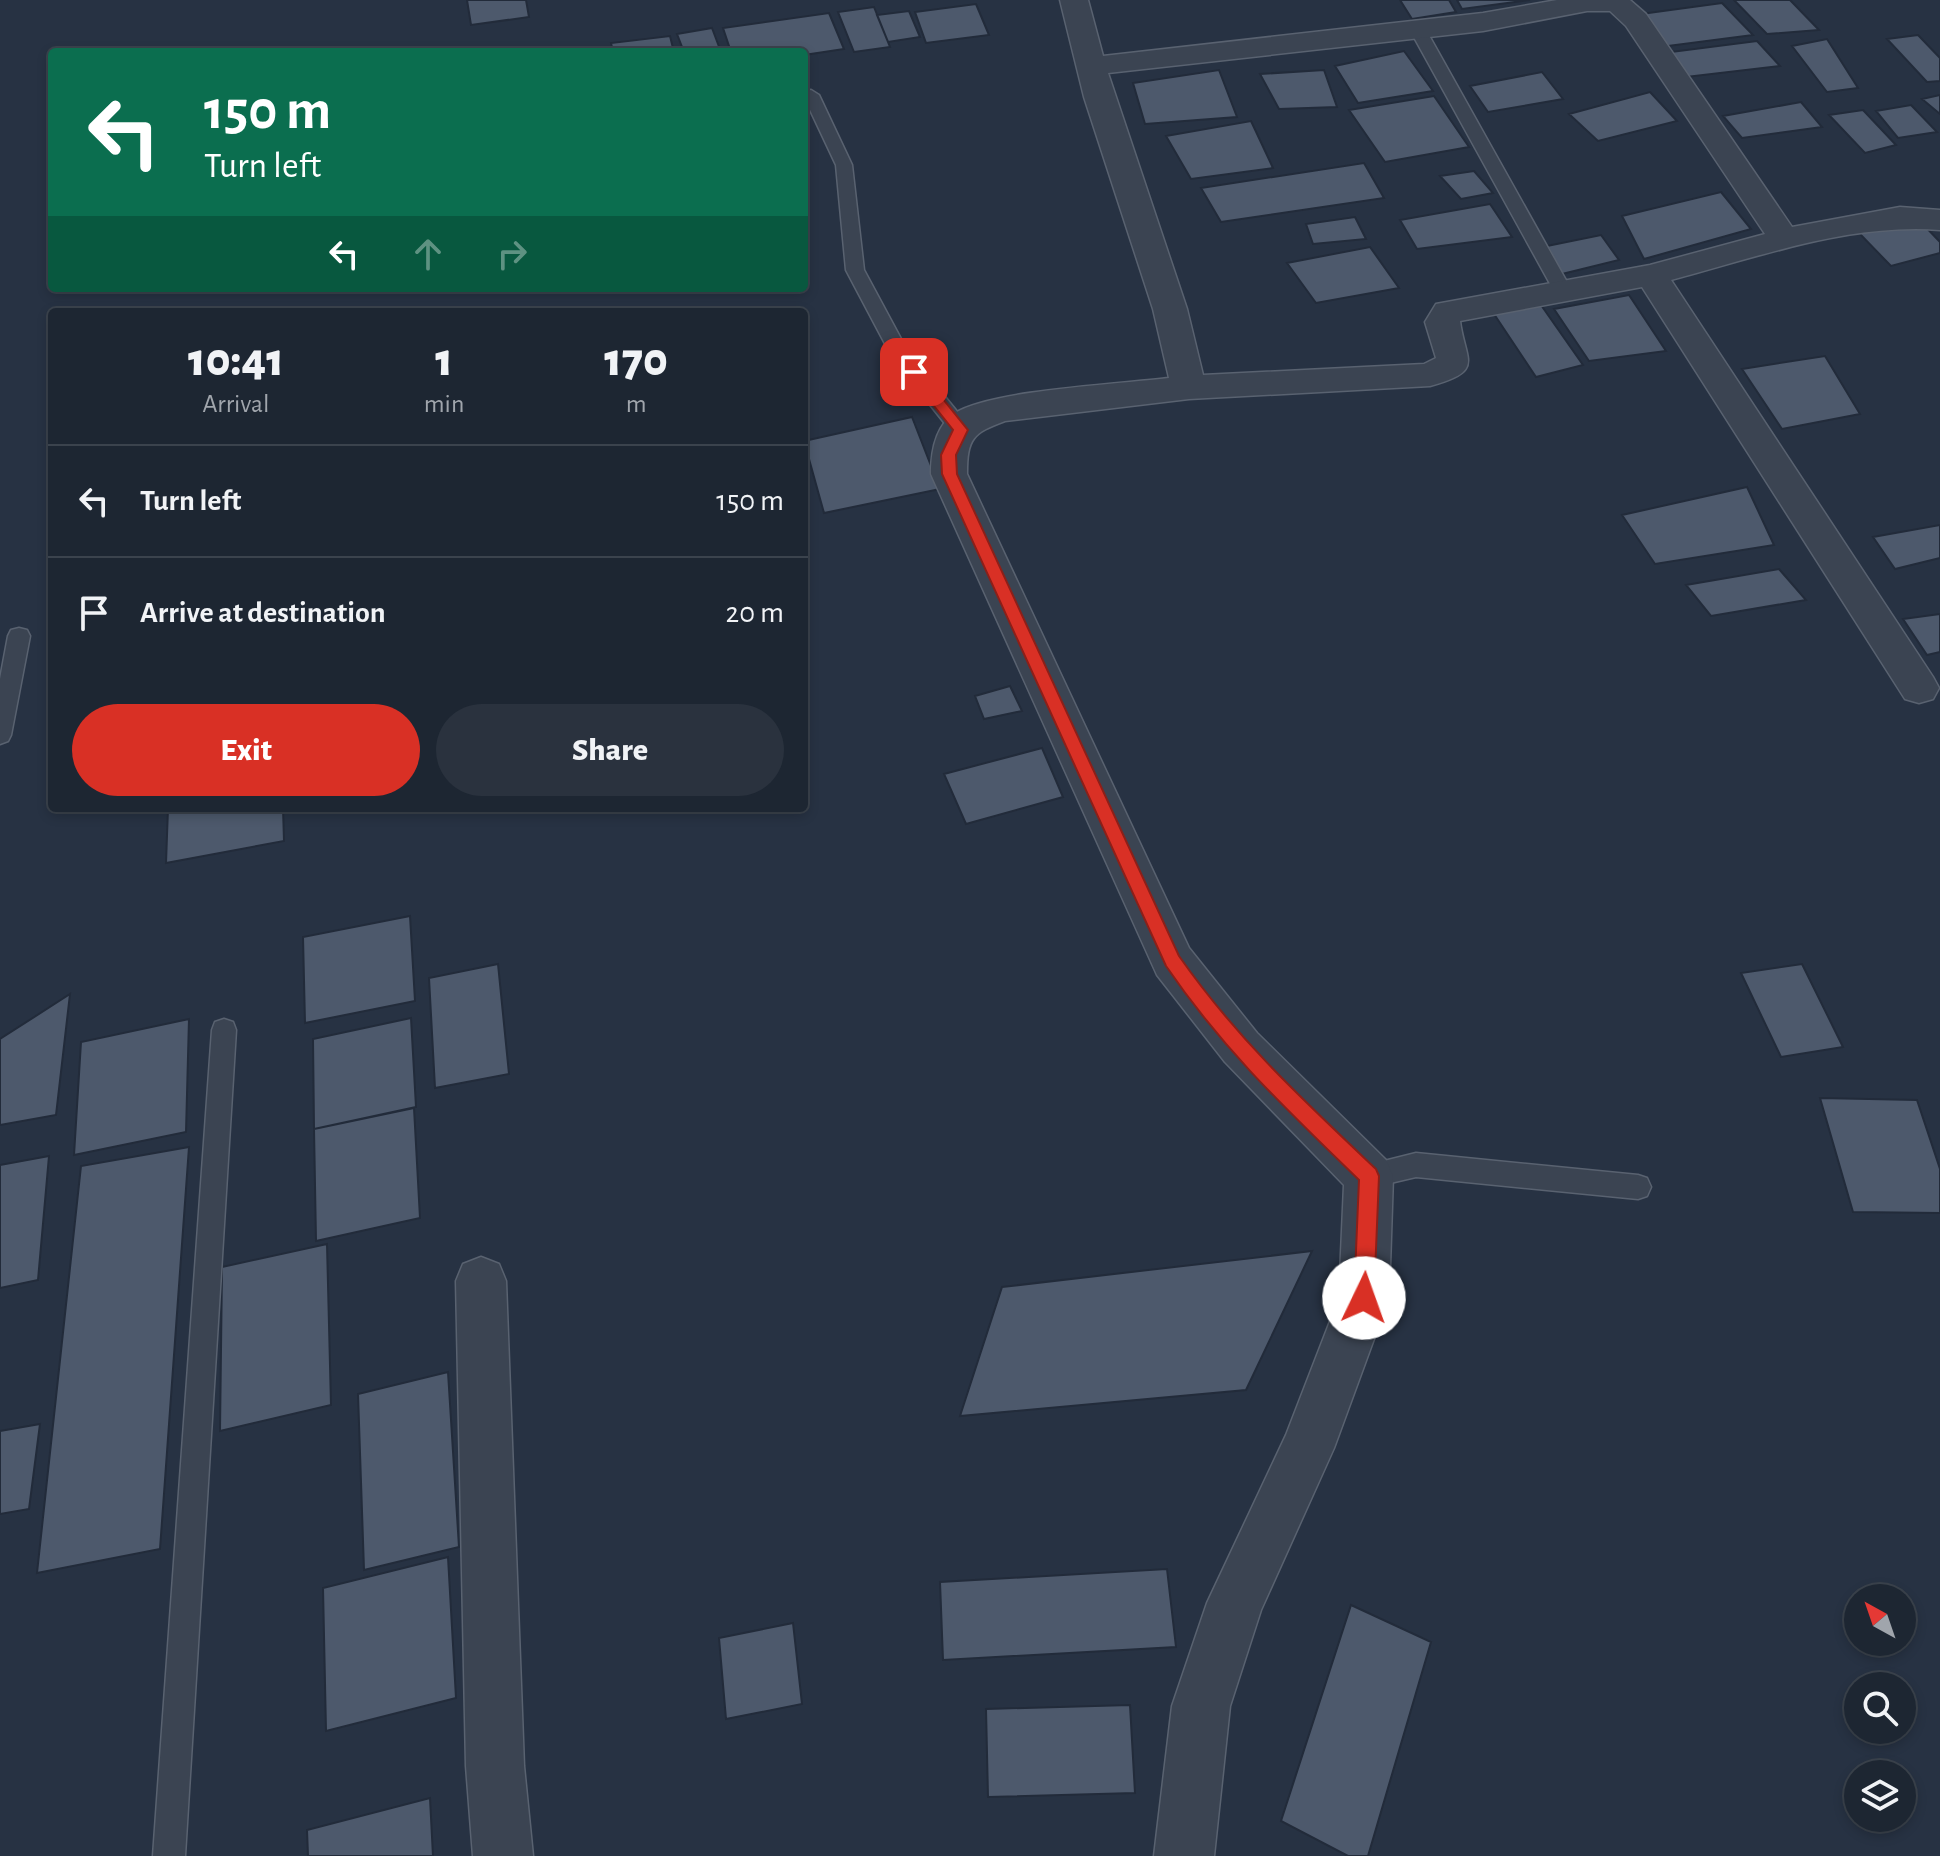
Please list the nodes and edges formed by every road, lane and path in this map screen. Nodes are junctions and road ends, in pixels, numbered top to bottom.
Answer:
1 (1074, 0) edge
2 (1418, 30) junction
3 (1093, 66) junction
4 (811, 95) dead end
5 (1940, 220) edge
6 (1784, 239) junction
7 (1651, 275) junction
8 (1563, 291) junction
9 (1189, 387) junction
10 (961, 430) junction
11 (19, 636) dead end
12 (1919, 688) dead end
13 (0, 735) edge
14 (224, 1030) dead end
15 (1369, 1176) junction
16 (1638, 1187) dead end
17 (481, 1281) dead end
18 (169, 1856) edge
19 (503, 1856) edge
20 (1184, 1856) edge

1 - 3 street
2 - 3 street
2 - 6 street
2 - 8 lane
3 - 9 street
4 - 10 lane
5 - 6 street
6 - 7 street
7 - 8 street
7 - 12 street
8 - 9 street
9 - 10 street
10 - 15 street
11 - 13 lane
14 - 18 lane
15 - 16 lane
15 - 20 street
17 - 19 street

